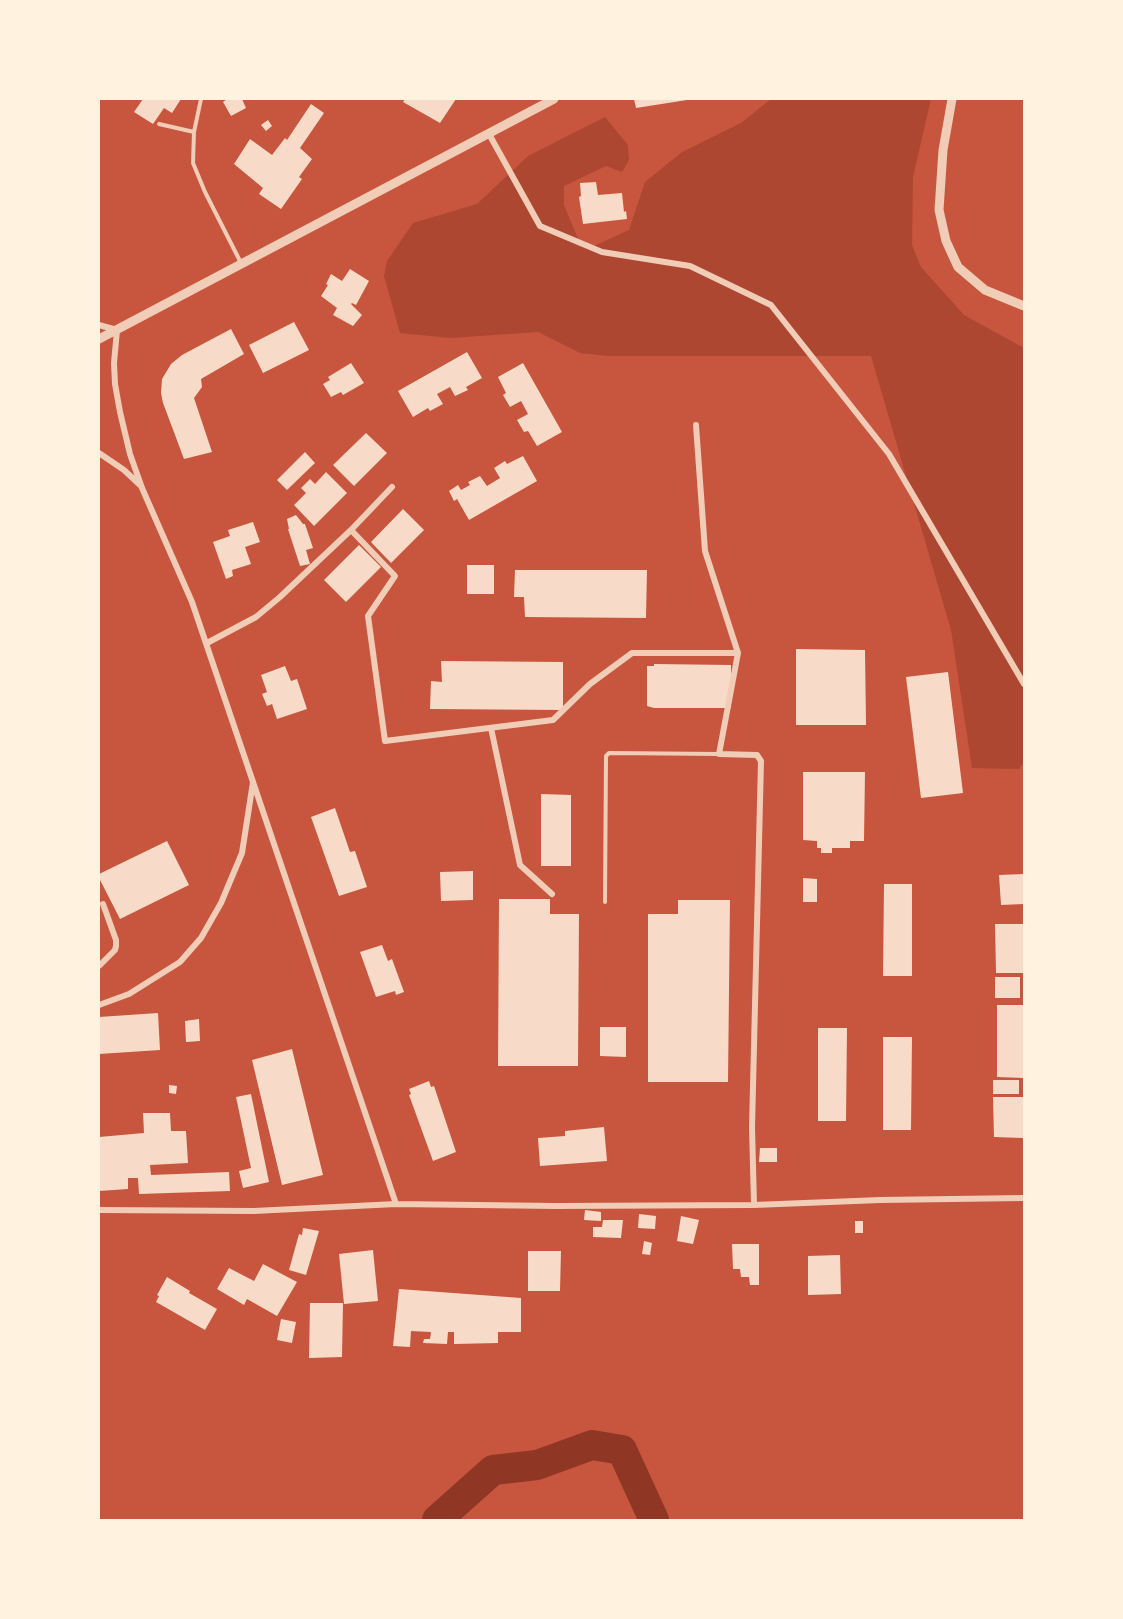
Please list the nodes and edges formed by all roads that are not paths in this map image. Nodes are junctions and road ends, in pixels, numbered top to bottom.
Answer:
1 (201, 99) edge
2 (952, 99) edge
3 (549, 100) edge
4 (159, 124) dead end
5 (195, 132) junction
6 (489, 134) junction
7 (241, 264) junction
8 (1024, 306) edge
9 (99, 325) edge
10 (117, 330) junction
11 (99, 339) edge
12 (696, 425) dead end
13 (99, 453) edge
14 (393, 487) dead end
15 (142, 488) junction
16 (351, 530) junction
17 (207, 644) junction
18 (738, 653) junction
19 (1024, 684) edge
20 (490, 728) junction
21 (719, 754) junction
22 (253, 779) junction
23 (552, 894) dead end
24 (605, 902) dead end
25 (103, 904) dead end
26 (99, 966) edge
27 (99, 1005) edge
28 (1024, 1198) edge
29 (396, 1204) junction
30 (754, 1205) junction
31 (99, 1210) edge

1 - 5 lane
2 - 8 street
3 - 6 street
4 - 5 lane
5 - 7 lane
6 - 7 street
6 - 19 street
7 - 10 street
9 - 10 street
10 - 11 street
10 - 15 street
12 - 18 street
13 - 15 street
14 - 16 street
15 - 17 street
16 - 17 street
16 - 20 street
17 - 22 street
18 - 20 street
18 - 21 street
20 - 23 street
21 - 24 lane
21 - 30 street
22 - 27 street
22 - 29 street
25 - 26 street
28 - 30 street
29 - 30 street
29 - 31 street

